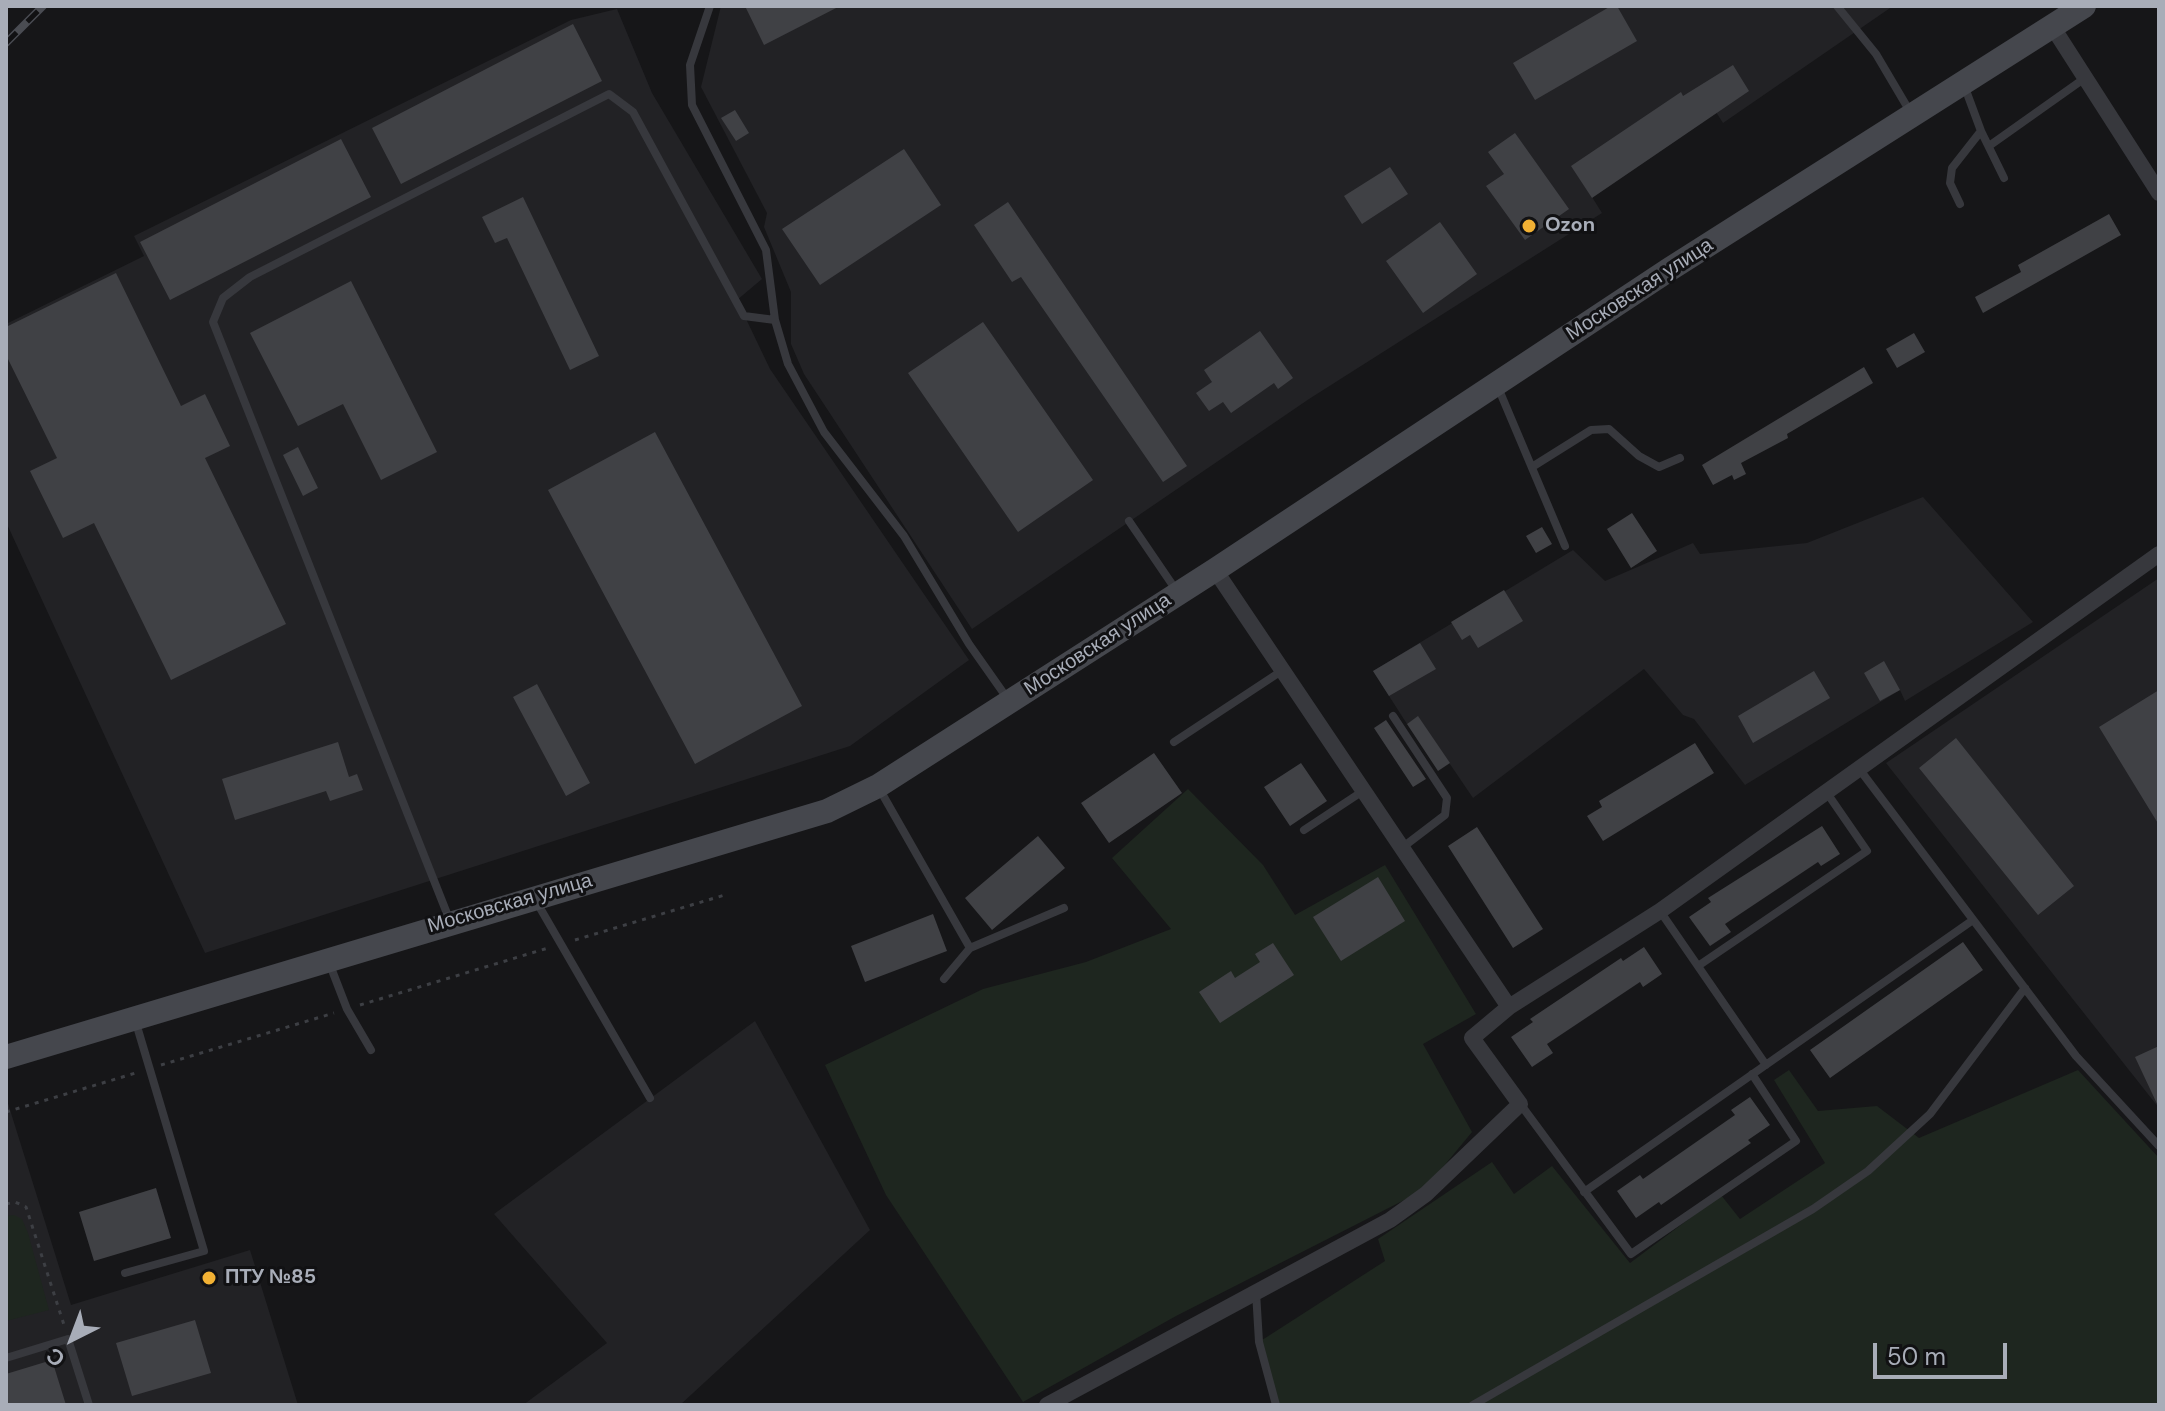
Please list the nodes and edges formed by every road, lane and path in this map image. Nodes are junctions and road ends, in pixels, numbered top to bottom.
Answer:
1 (710, 6) edge
2 (1837, 6) edge
3 (2084, 6) edge
4 (2052, 26) junction
5 (2085, 78) junction
6 (1963, 83) junction
7 (1912, 115) junction
8 (1981, 131) junction
9 (1989, 146) junction
10 (2004, 178) dead end
11 (2159, 193) edge
12 (1960, 204) dead end
13 (775, 320) junction
14 (1496, 384) junction
15 (1680, 458) dead end
16 (1532, 467) junction
17 (1129, 521) dead end
18 (1565, 546) dead end
19 (2159, 554) edge
20 (1215, 570) junction
21 (1179, 594) junction
22 (1283, 670) junction
23 (1010, 702) junction
24 (1393, 716) dead end
25 (1174, 742) dead end
26 (1860, 770) junction
27 (878, 786) junction
28 (1364, 790) junction
29 (1827, 793) junction
30 (1304, 830) dead end
31 (1403, 847) junction
32 (728, 894) dead end
33 (533, 897) junction
34 (1064, 908) dead end
35 (1660, 911) junction
36 (1973, 920) junction
37 (451, 922) junction
38 (560, 944) junction
39 (970, 948) junction
40 (328, 959) junction
41 (1698, 966) junction
42 (944, 979) dead end
43 (2025, 988) junction
44 (1509, 1007) junction
45 (347, 1009) junction
46 (134, 1018) junction
47 (371, 1050) dead end
48 (6, 1057) edge
49 (1766, 1065) junction
50 (149, 1068) junction
51 (1752, 1074) junction
52 (650, 1098) dead end
53 (1520, 1104) junction
54 (6, 1112) edge
55 (2159, 1146) edge
56 (1584, 1192) junction
57 (6, 1204) edge
58 (125, 1273) dead end
59 (1256, 1290) junction
60 (68, 1339) junction
61 (6, 1358) edge
62 (89, 1405) edge
63 (1047, 1405) edge
64 (1276, 1405) edge
65 (1473, 1405) edge

1 - 13 lane
2 - 7 lane
3 - 4 main road, Московская улица
4 - 5 street
4 - 6 main road, Московская улица
5 - 9 lane
5 - 11 street
6 - 7 main road, Московская улица
6 - 8 lane
7 - 14 main road, Московская улица
8 - 9 lane
8 - 12 lane
9 - 10 lane
13 - 23 lane
13 - 37 lane
14 - 16 lane
14 - 20 main road, Московская улица
15 - 16 lane
16 - 18 lane
17 - 21 lane
19 - 26 street
20 - 21 main road, Московская улица
20 - 22 street
21 - 23 main road, Московская улица
22 - 25 lane
22 - 28 street
23 - 27 main road, Московская улица
24 - 31 lane
26 - 29 street
26 - 36 lane
27 - 33 main road, Московская улица
27 - 39 lane
28 - 30 lane
28 - 31 street
29 - 35 street
29 - 41 lane
31 - 44 street
32 - 38 path
33 - 37 main road, Московская улица
33 - 38 lane
34 - 39 lane
35 - 41 lane
35 - 44 street
36 - 43 lane
36 - 49 lane
37 - 40 main road, Московская улица
38 - 45 path
38 - 52 lane
39 - 42 lane
40 - 45 lane
40 - 46 main road, Московская улица
41 - 49 lane
43 - 55 lane
43 - 65 lane
44 - 53 street
45 - 47 lane
45 - 50 path
46 - 48 main road, Московская улица
46 - 50 lane
49 - 51 lane
50 - 54 path
50 - 58 lane
51 - 56 lane
51 - 56 lane
53 - 56 lane
53 - 59 street
57 - 60 path
59 - 63 street
59 - 64 lane
60 - 61 lane
60 - 62 lane

